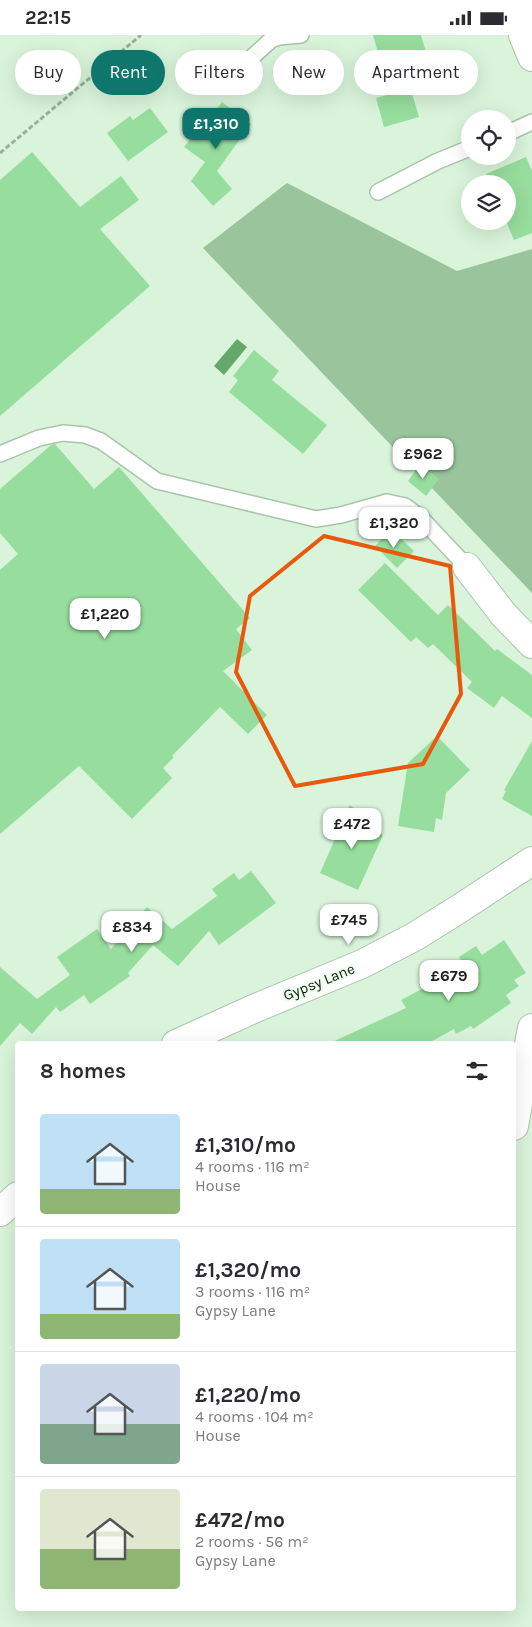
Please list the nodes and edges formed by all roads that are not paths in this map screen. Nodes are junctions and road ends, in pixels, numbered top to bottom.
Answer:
1 (301, 35) edge
2 (523, 35) edge
3 (260, 50) edge
4 (532, 57) edge
5 (532, 123) edge
6 (516, 130) edge
7 (461, 152) edge
8 (378, 192) dead end
9 (0, 453) edge
10 (467, 567) joint
11 (532, 644) edge
12 (532, 861) edge
13 (532, 1028) edge
14 (183, 1041) edge
15 (516, 1116) edge
16 (15, 1198) edge
17 (0, 1212) edge

1 - 3 lane
2 - 4 street
5 - 6 lane
7 - 8 lane
9 - 10 lane
10 - 11 street
12 - 14 street, Gypsy Lane
13 - 15 street
16 - 17 street

